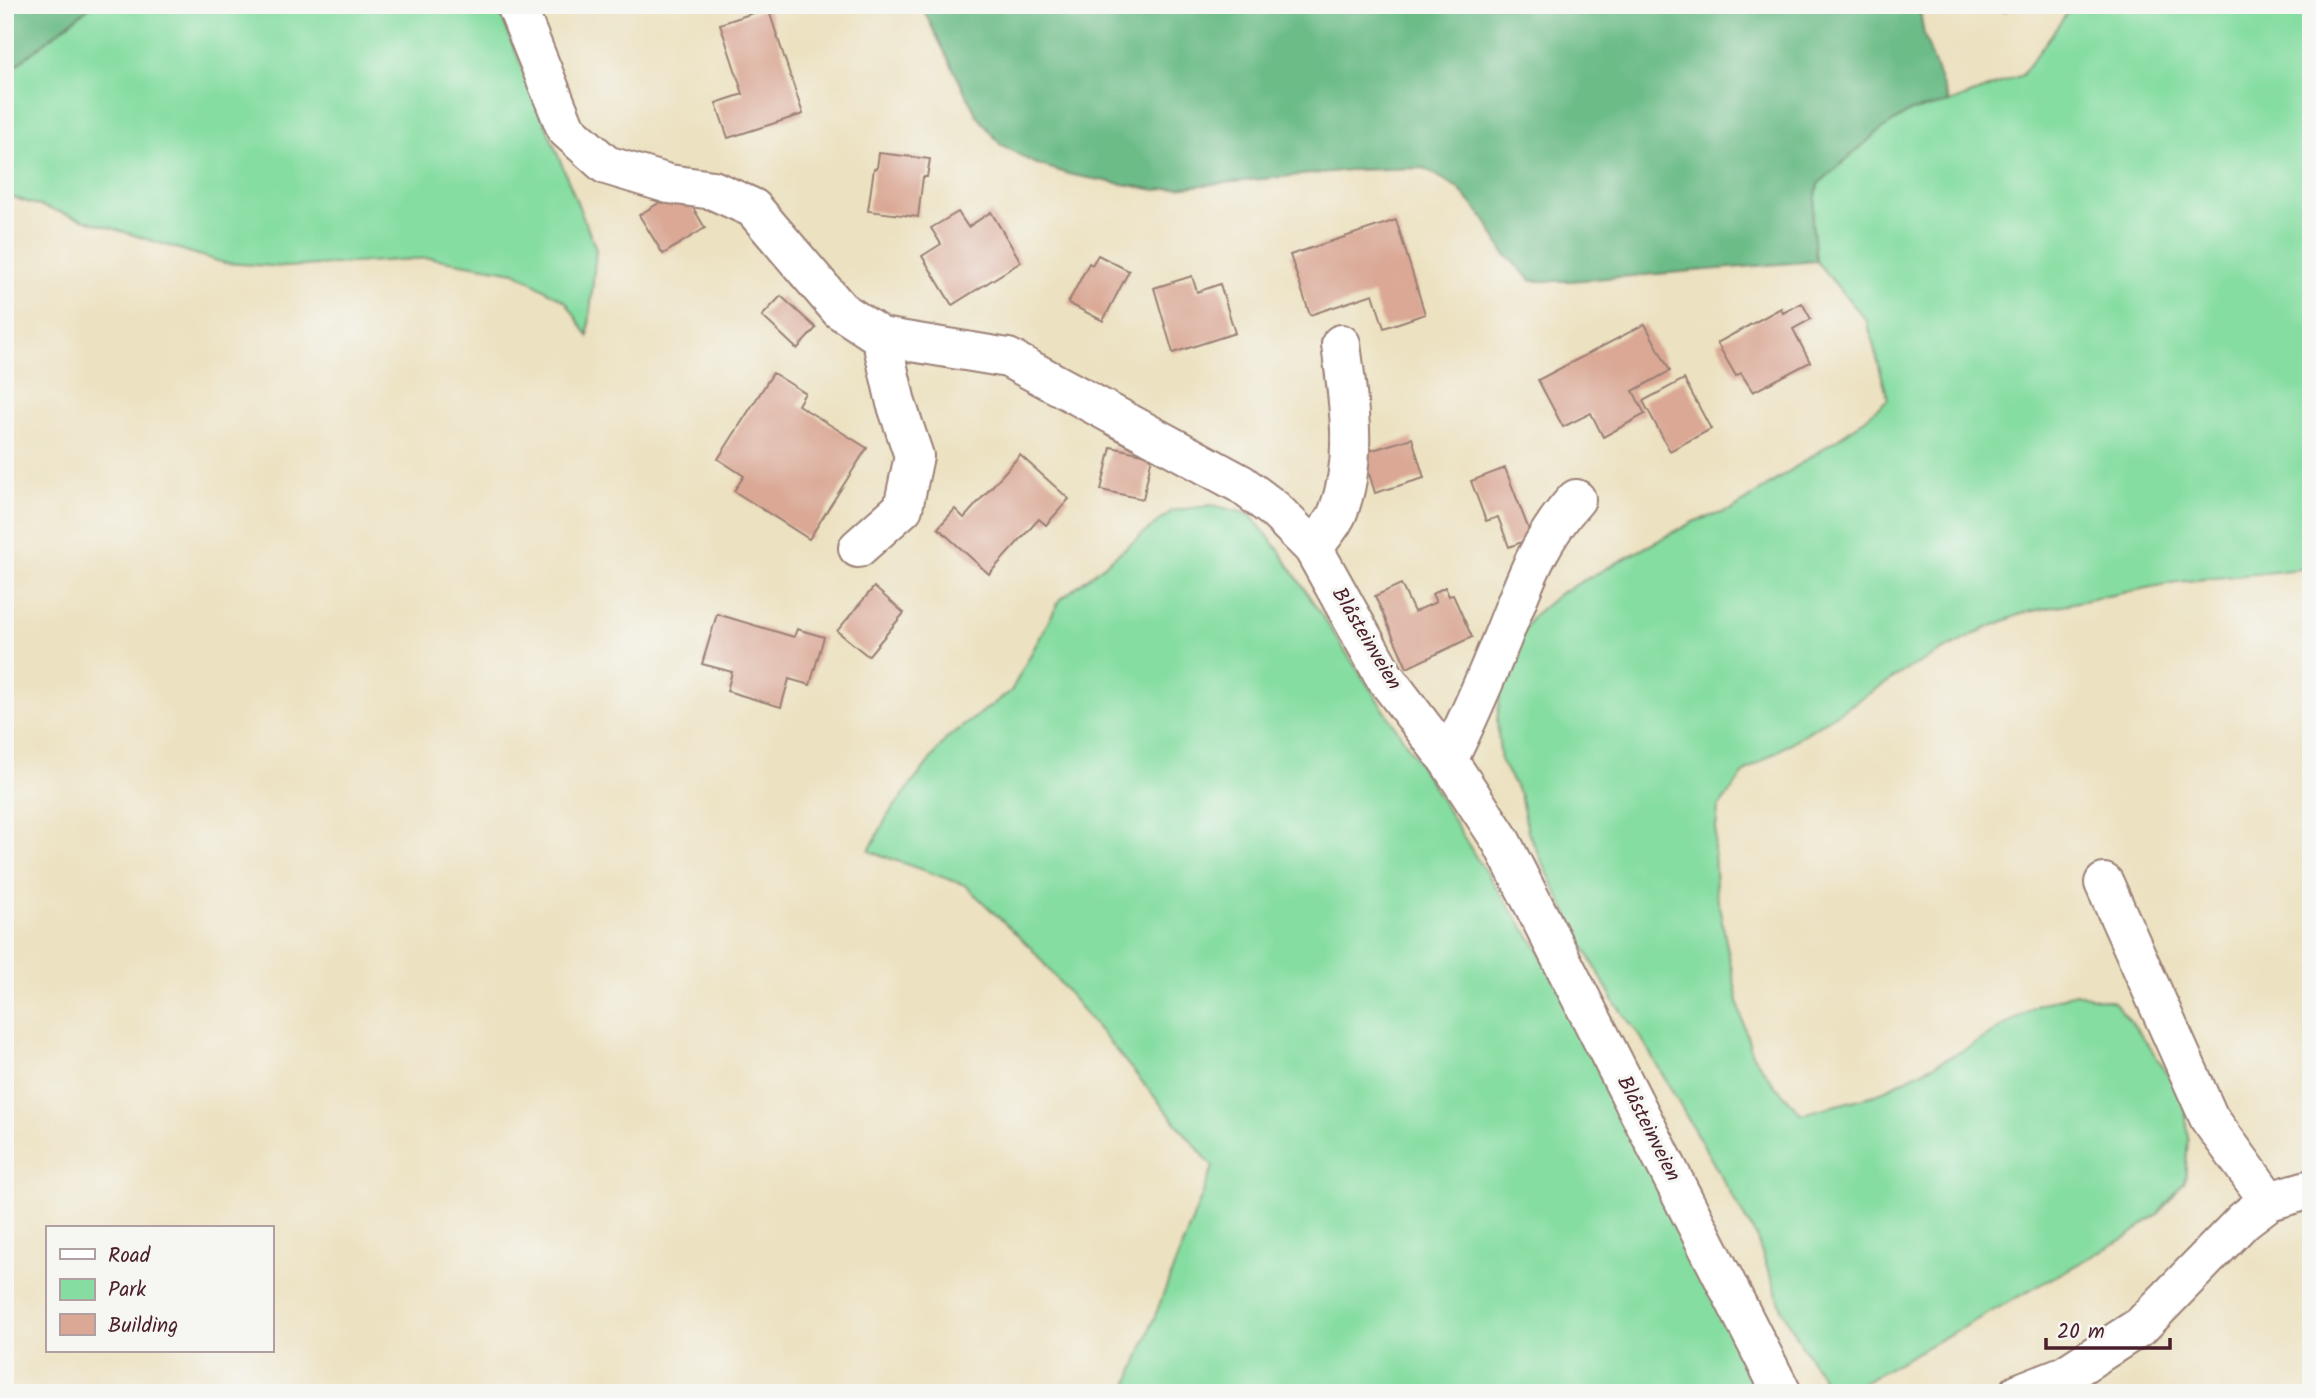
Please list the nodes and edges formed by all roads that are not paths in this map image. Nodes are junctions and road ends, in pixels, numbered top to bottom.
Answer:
1 (516, 5) edge
2 (881, 337) junction
3 (1341, 344) dead end
4 (1576, 499) dead end
5 (858, 548) dead end
6 (1313, 548) junction
7 (1448, 761) junction
8 (2104, 883) dead end
9 (2311, 1189) edge
10 (2269, 1201) junction
11 (1782, 1393) edge
12 (2019, 1393) edge

1 - 2 street, Blåsteinveien
2 - 5 street
2 - 6 street, Blåsteinveien
3 - 6 street
4 - 7 street
6 - 7 street, Blåsteinveien
7 - 11 street, Blåsteinveien
8 - 10 street
9 - 10 street
10 - 12 street

